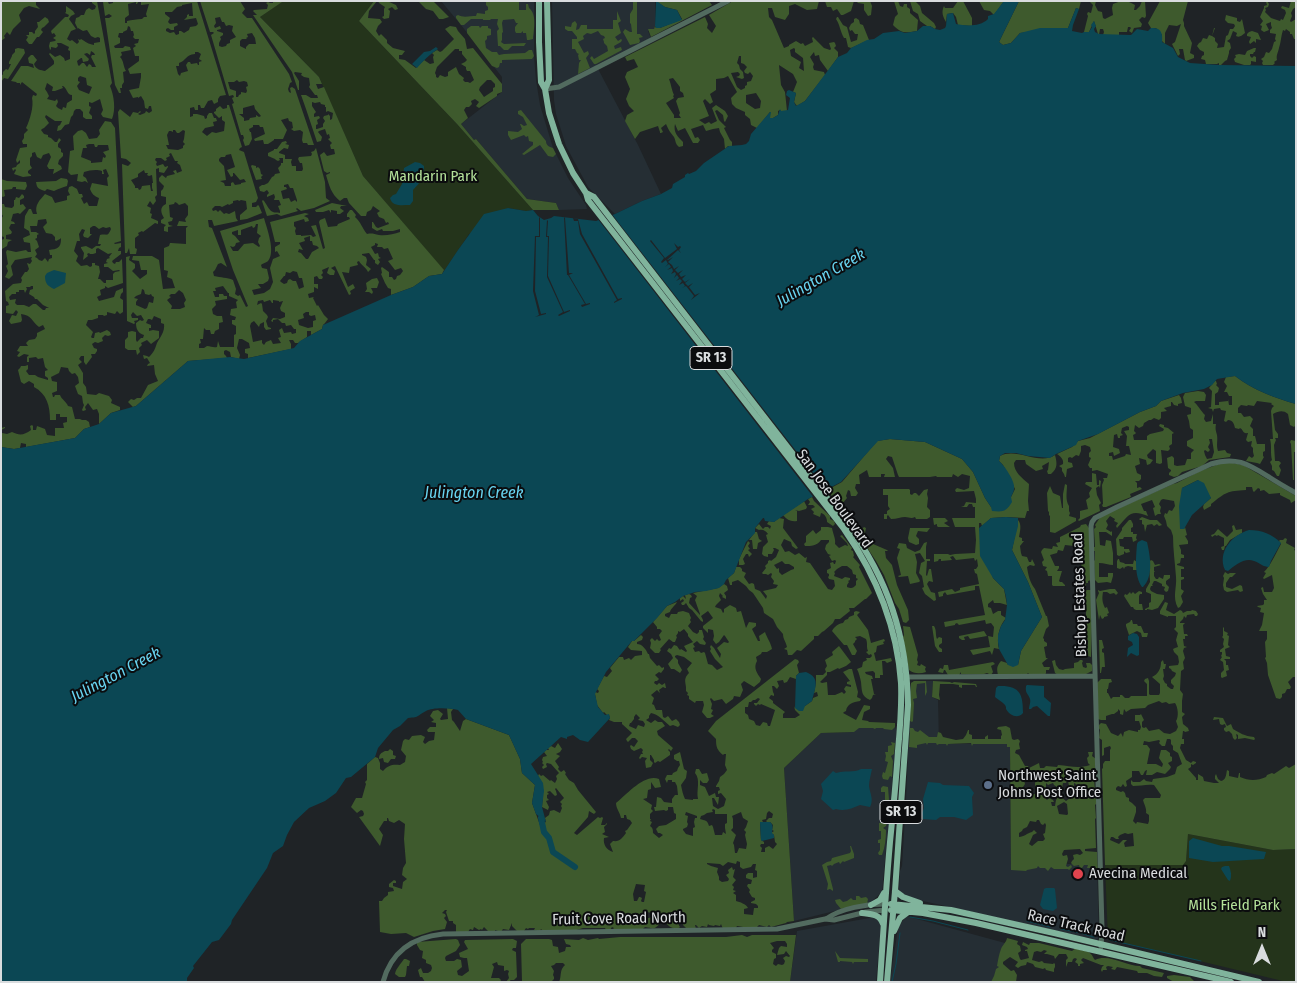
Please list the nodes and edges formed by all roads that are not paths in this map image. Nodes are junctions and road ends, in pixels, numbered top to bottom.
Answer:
1 (539, 1) edge
2 (548, 1) edge
3 (728, 1) edge
4 (539, 42) junction
5 (548, 42) junction
6 (545, 89) junction
7 (1296, 494) edge
8 (826, 502) junction
9 (895, 643) junction
10 (1095, 676) junction
11 (907, 677) junction
12 (901, 704) junction
13 (907, 720) junction
14 (899, 785) junction
15 (890, 840) junction
16 (895, 891) junction
17 (871, 905) junction
18 (885, 907) junction
19 (894, 907) junction
20 (930, 907) junction
21 (910, 912) junction
22 (862, 913) junction
23 (825, 919) junction
24 (977, 920) junction
25 (884, 925) junction
26 (891, 937) junction
27 (1101, 948) junction
28 (882, 981) edge
29 (383, 982) edge
30 (1231, 982) edge
31 (1259, 982) edge

1 - 4 main road, San Jose Boulevard / SR 13
2 - 5 main road, San Jose Boulevard / SR 13
3 - 6 street
4 - 5 main road
4 - 6 main road, San Jose Boulevard / SR 13
5 - 6 main road, San Jose Boulevard / SR 13
6 - 8 main road, San Jose Boulevard / SR 13
7 - 10 street, Bishop Estates Road
8 - 9 main road, San Jose Boulevard / SR 13
8 - 11 main road, San Jose Boulevard / SR 13
9 - 11 main road
9 - 12 main road, San Jose Boulevard / SR 13
10 - 11 street, Bishop Estates Road
10 - 27 street
11 - 13 main road, San Jose Boulevard / SR 13
12 - 13 main road
12 - 14 main road, San Jose Boulevard / SR 13
13 - 14 main road, San Jose Boulevard / SR 13
14 - 15 main road, San Jose Boulevard / SR 13
14 - 16 main road, San Jose Boulevard / SR 13
15 - 17 main road
15 - 18 main road, San Jose Boulevard / SR 13
16 - 19 main road, San Jose Boulevard / SR 13
16 - 20 main road
17 - 18 street, Fruit Cove Road North
17 - 23 street, Fruit Cove Road North
18 - 19 main road, Race Track Road
18 - 22 street, Fruit Cove Road North
18 - 25 main road, SR 13
19 - 20 main road, Race Track Road
19 - 21 main road, Race Track Road
19 - 26 main road, SR 13
20 - 24 main road, Race Track Road
21 - 24 main road, Race Track Road
21 - 26 main road
22 - 23 street, Fruit Cove Road North
22 - 25 main road
23 - 29 street, Fruit Cove Road North
24 - 27 main road, Race Track Road
25 - 28 main road, SR 13
26 - 28 main road, SR 13
27 - 30 main road, Race Track Road
27 - 31 main road, Race Track Road

